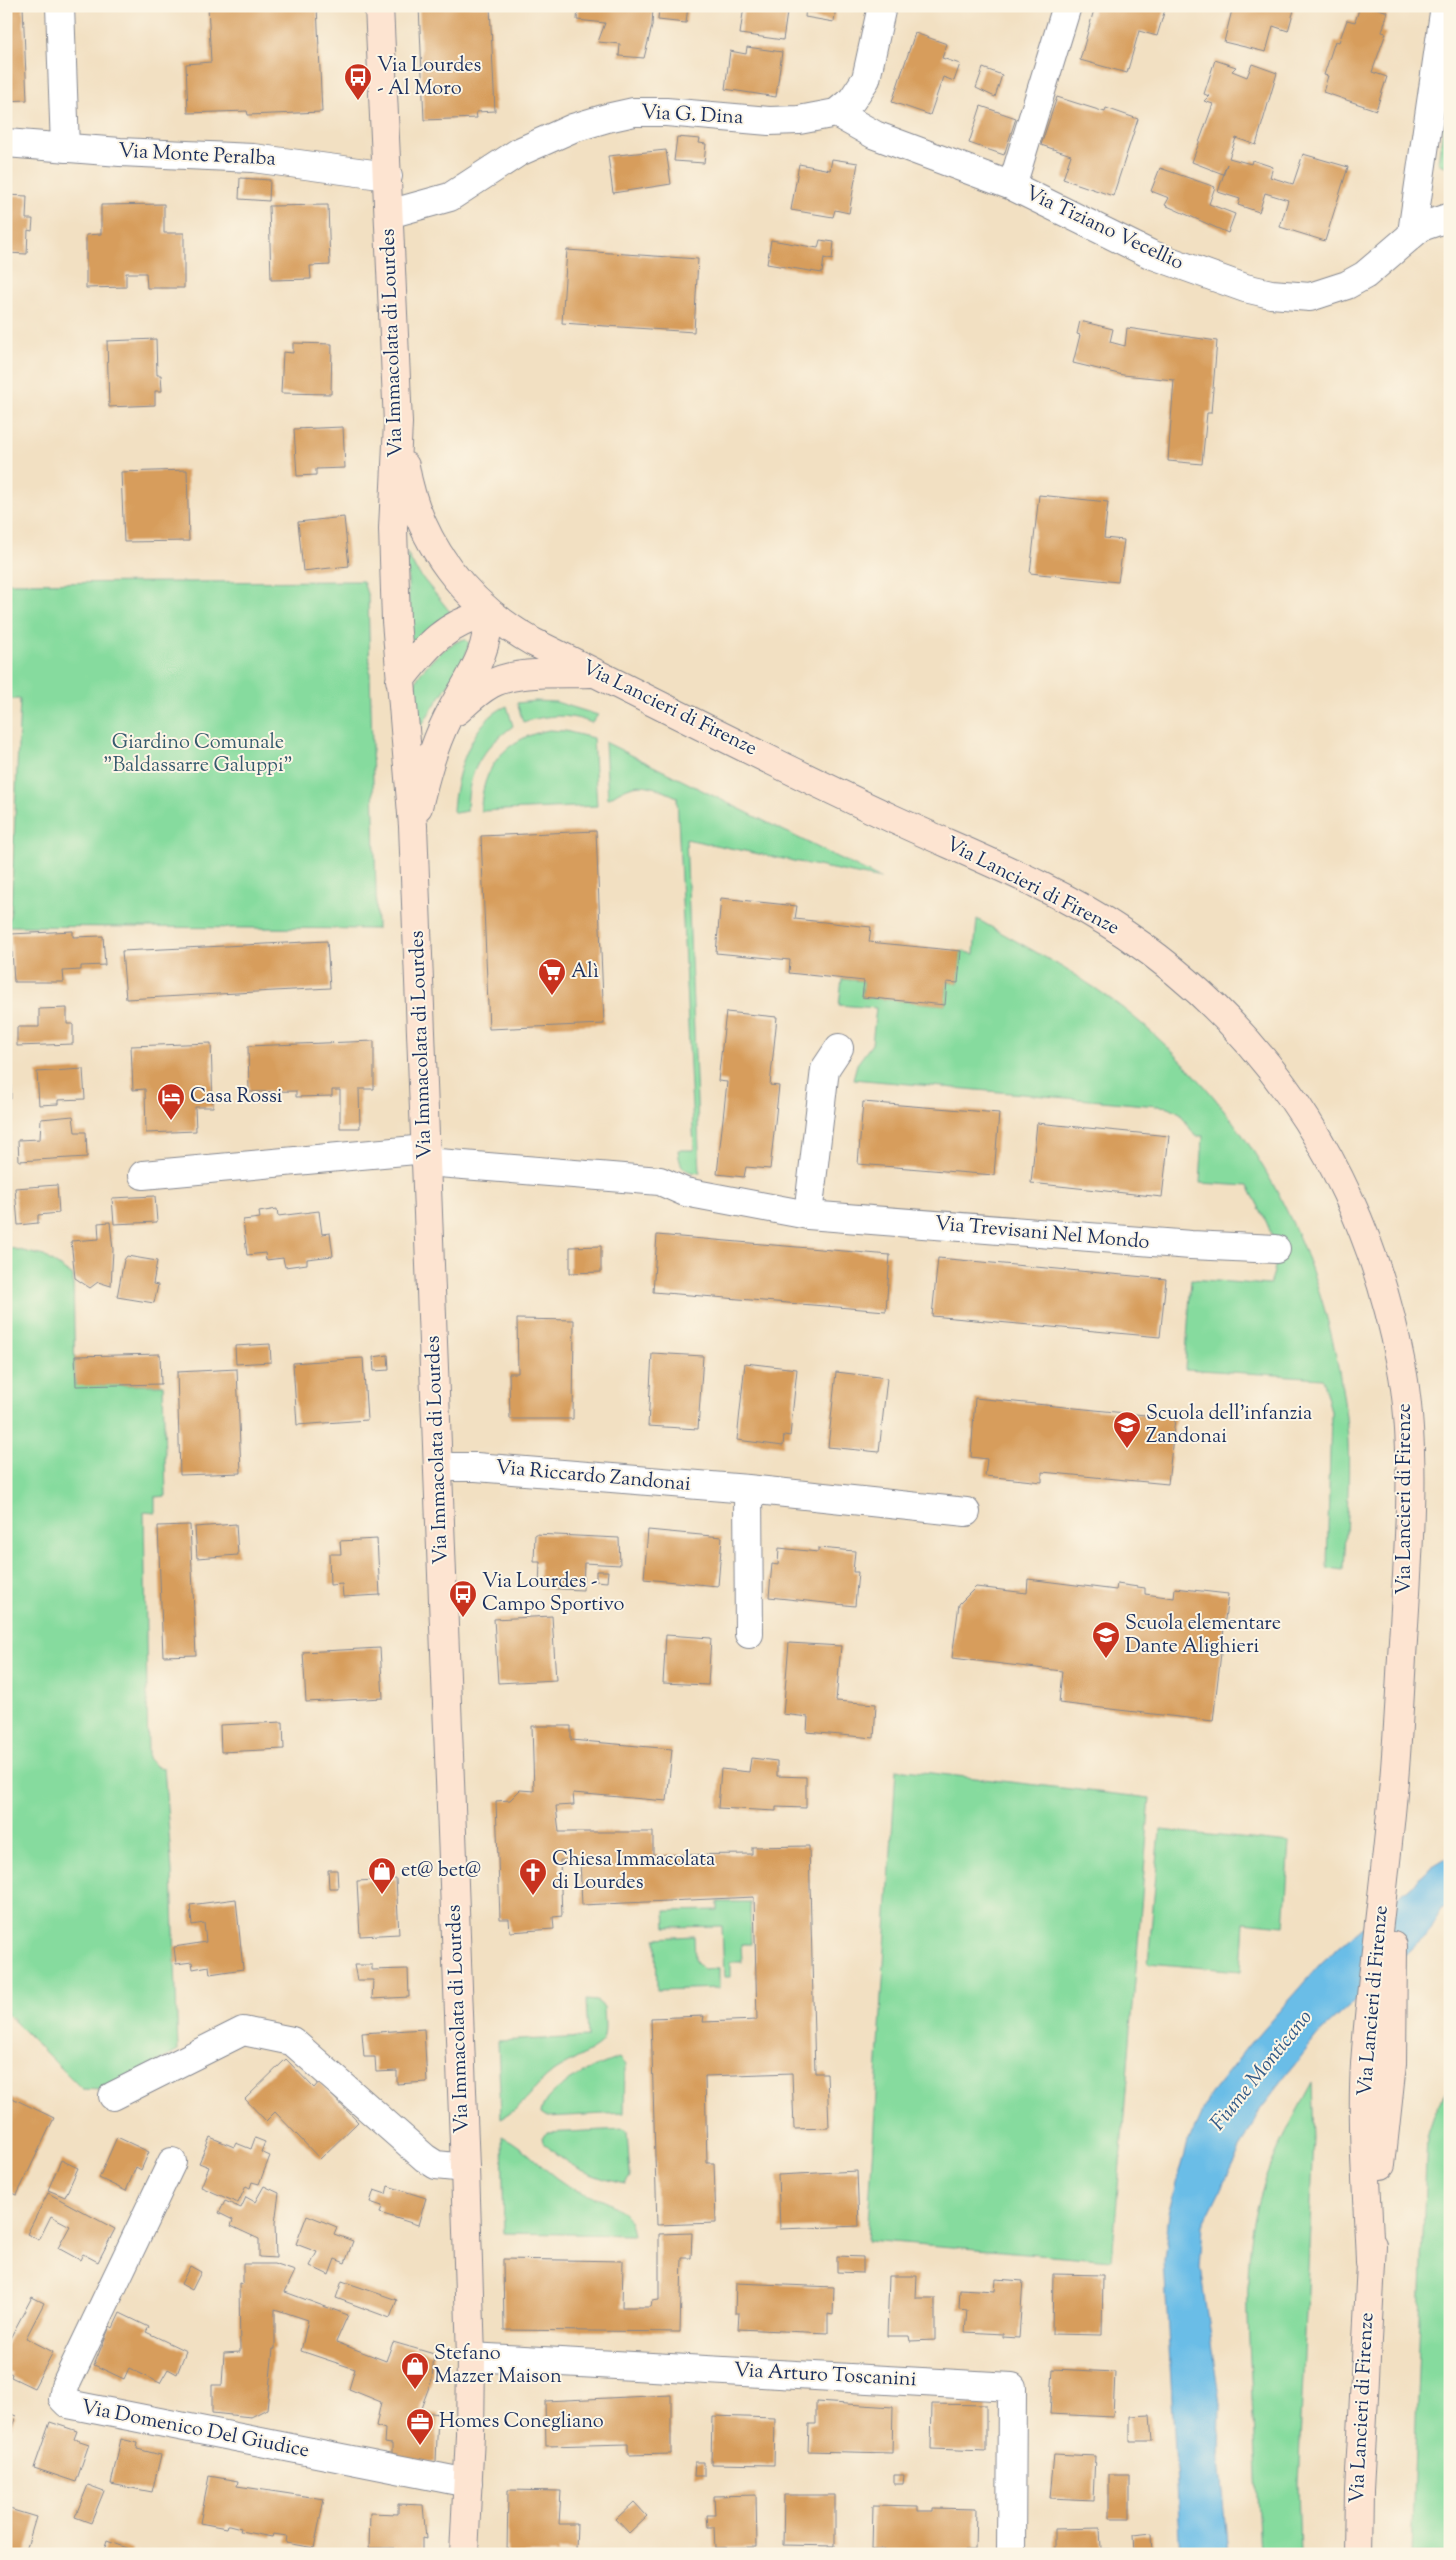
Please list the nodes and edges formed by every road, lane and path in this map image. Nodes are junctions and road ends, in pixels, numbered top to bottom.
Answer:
1 (60, 6) edge
2 (379, 6) edge
3 (882, 6) edge
4 (1066, 6) edge
5 (1445, 6) edge
6 (836, 113) junction
7 (6, 143) edge
8 (64, 148) junction
9 (388, 176) junction
10 (1012, 186) junction
11 (389, 214) junction
12 (1450, 217) edge
13 (1412, 234) junction
14 (398, 423) junction
15 (488, 613) junction
16 (596, 673) junction
17 (400, 680) junction
18 (446, 720) junction
19 (413, 826) junction
20 (839, 1048) dead end
21 (426, 1156) junction
22 (143, 1175) dead end
23 (808, 1215) junction
24 (1276, 1249) dead end
25 (438, 1467) junction
26 (748, 1489) junction
27 (966, 1512) dead end
28 (749, 1634) dead end
29 (1389, 1876) junction
30 (113, 2096) dead end
31 (172, 2162) dead end
32 (465, 2168) junction
33 (1370, 2263) junction
34 (471, 2357) junction
35 (468, 2483) junction
36 (464, 2554) edge
37 (1011, 2554) edge
38 (1358, 2554) edge

1 - 8 street
2 - 9 main road, Via Immacolata di Lourdes
3 - 6 street
4 - 10 street, Via Tiziano Vecellio
5 - 13 street
6 - 10 street, Via Tiziano Vecellio
6 - 11 street, Via G. Dina
7 - 8 street, Via Monte Peralba
8 - 9 street, Via Monte Peralba
9 - 11 main road, Via Immacolata di Lourdes
10 - 13 street, Via Tiziano Vecellio
11 - 14 main road, Via Immacolata di Lourdes
12 - 13 street, Via Tiziano Vecellio
14 - 15 main road, Via Lancieri di Firenze
14 - 17 main road, Via Immacolata di Lourdes
15 - 16 main road, Via Lancieri di Firenze
15 - 17 main road
15 - 18 main road, Via Immacolata di Lourdes
16 - 18 main road, Via Immacolata di Lourdes
16 - 29 main road, Via Lancieri di Firenze
17 - 19 main road, Via Immacolata di Lourdes
18 - 19 main road, Via Immacolata di Lourdes
19 - 21 main road, Via Immacolata di Lourdes
20 - 23 street
21 - 22 street, Via Trevisani Nel Mondo
21 - 23 street, Via Trevisani Nel Mondo
21 - 25 main road, Via Immacolata di Lourdes
23 - 24 street, Via Trevisani Nel Mondo
25 - 26 street, Via Riccardo Zandonai
25 - 32 main road, Via Immacolata di Lourdes
26 - 27 street, Via Riccardo Zandonai
26 - 28 street
29 - 33 main road, Via Lancieri di Firenze
29 - 33 main road, Via Lancieri di Firenze
30 - 32 street
31 - 35 street, Via Domenico Del Giudice
32 - 34 main road, Via Immacolata di Lourdes
33 - 38 main road, Via Lancieri di Firenze
34 - 35 main road, Via Immacolata di Lourdes
34 - 37 street, Via Arturo Toscanini
35 - 36 main road, Via Immacolata di Lourdes

